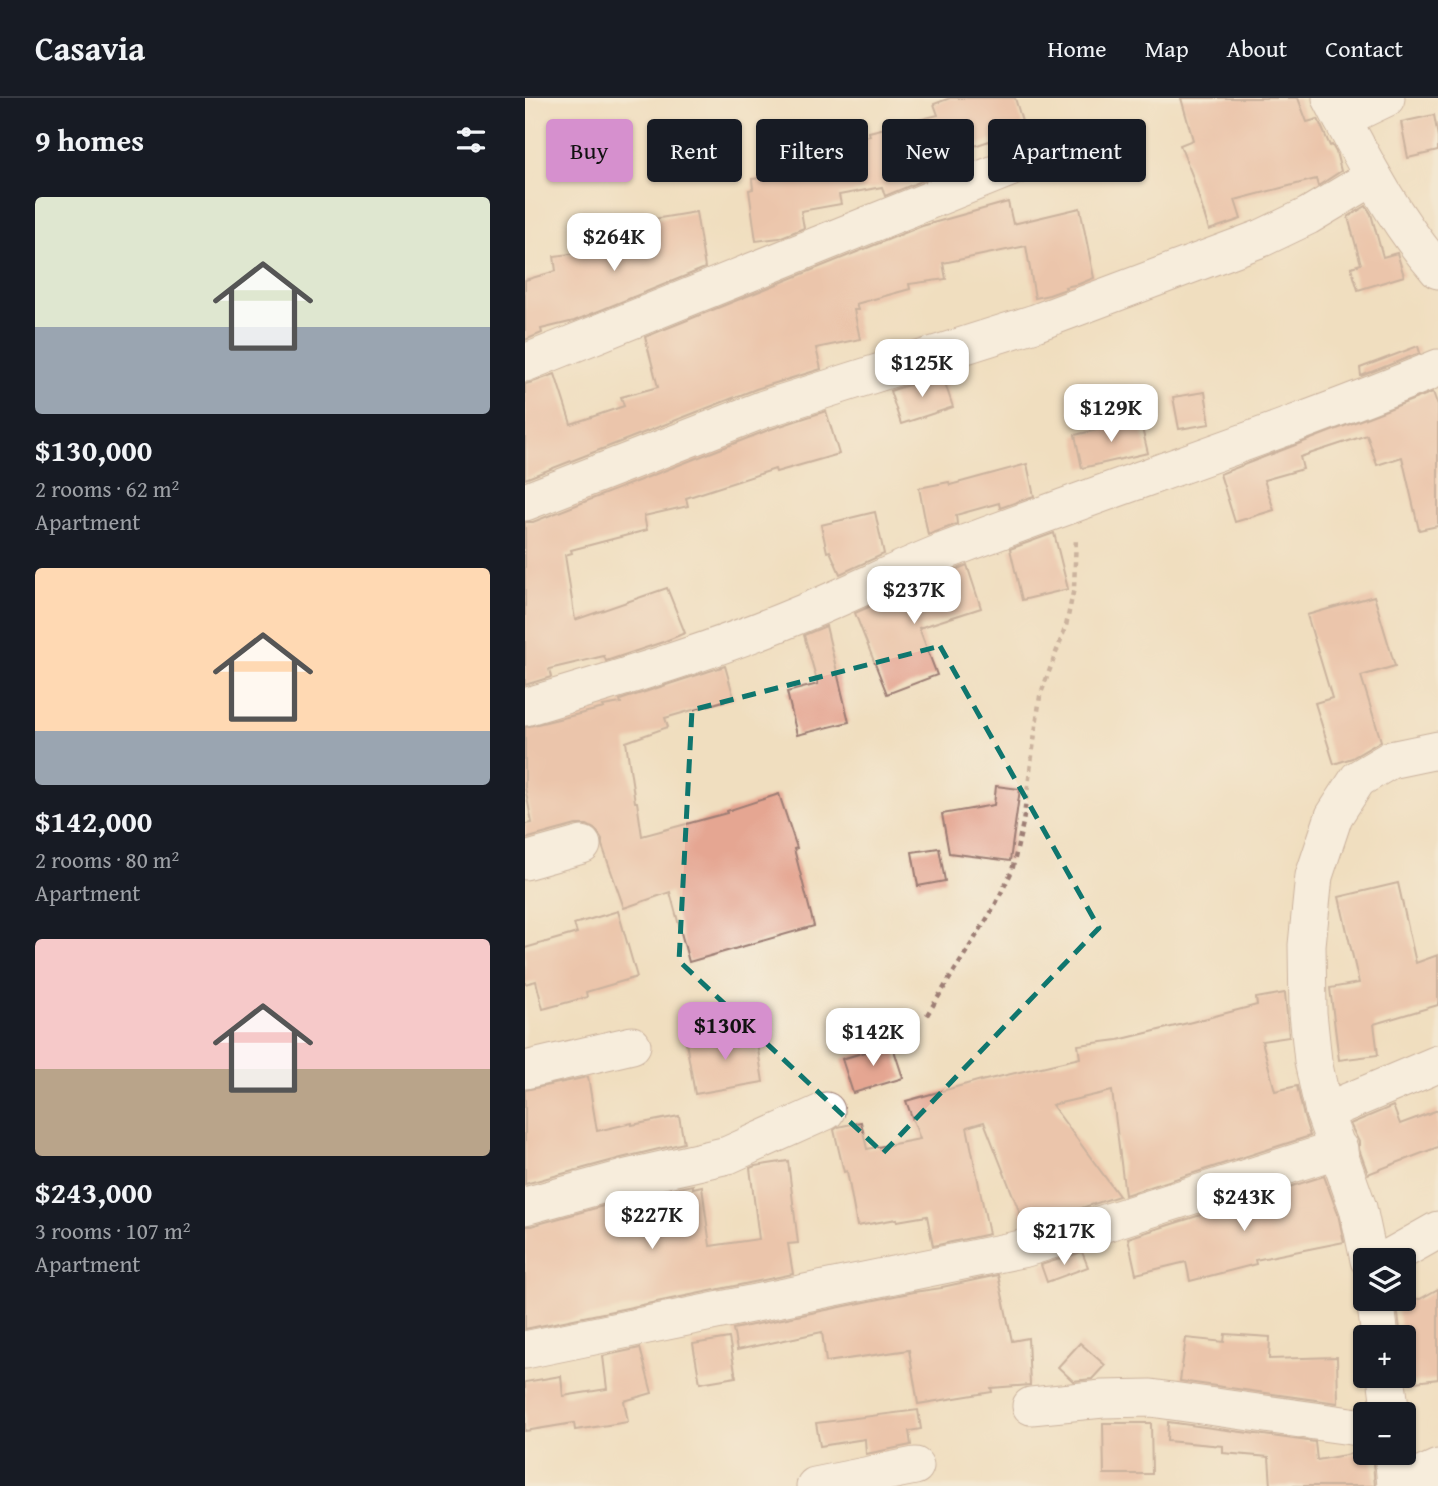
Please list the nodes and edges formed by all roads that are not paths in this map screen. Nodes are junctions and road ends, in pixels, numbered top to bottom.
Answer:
1 (1386, 98) edge
2 (1336, 108) edge
3 (988, 177) edge
4 (1373, 177) junction
5 (1438, 270) edge
6 (525, 363) edge
7 (1438, 368) edge
8 (525, 502) edge
9 (525, 707) edge
10 (1438, 750) edge
11 (582, 845) dead end
12 (525, 861) edge
13 (632, 1045) dead end
14 (1438, 1064) edge
15 (525, 1070) edge
16 (826, 1111) dead end
17 (1324, 1112) junction
18 (1339, 1149) junction
19 (525, 1206) edge
20 (1438, 1230) edge
21 (1366, 1248) edge
22 (1406, 1248) edge
23 (525, 1350) edge
24 (1031, 1406) dead end
25 (1353, 1426) edge
26 (1395, 1465) edge
27 (915, 1466) dead end
28 (1438, 1468) edge
29 (815, 1486) edge
30 (1397, 1486) edge

1 - 2 street
2 - 4 street
3 - 6 street
4 - 5 street
4 - 8 street
7 - 9 street
10 - 17 street
11 - 12 street
13 - 15 street
14 - 17 street
16 - 19 street
17 - 18 street
18 - 21 street
18 - 23 street
20 - 22 street
24 - 25 street
26 - 30 street
27 - 29 street
28 - 30 street

